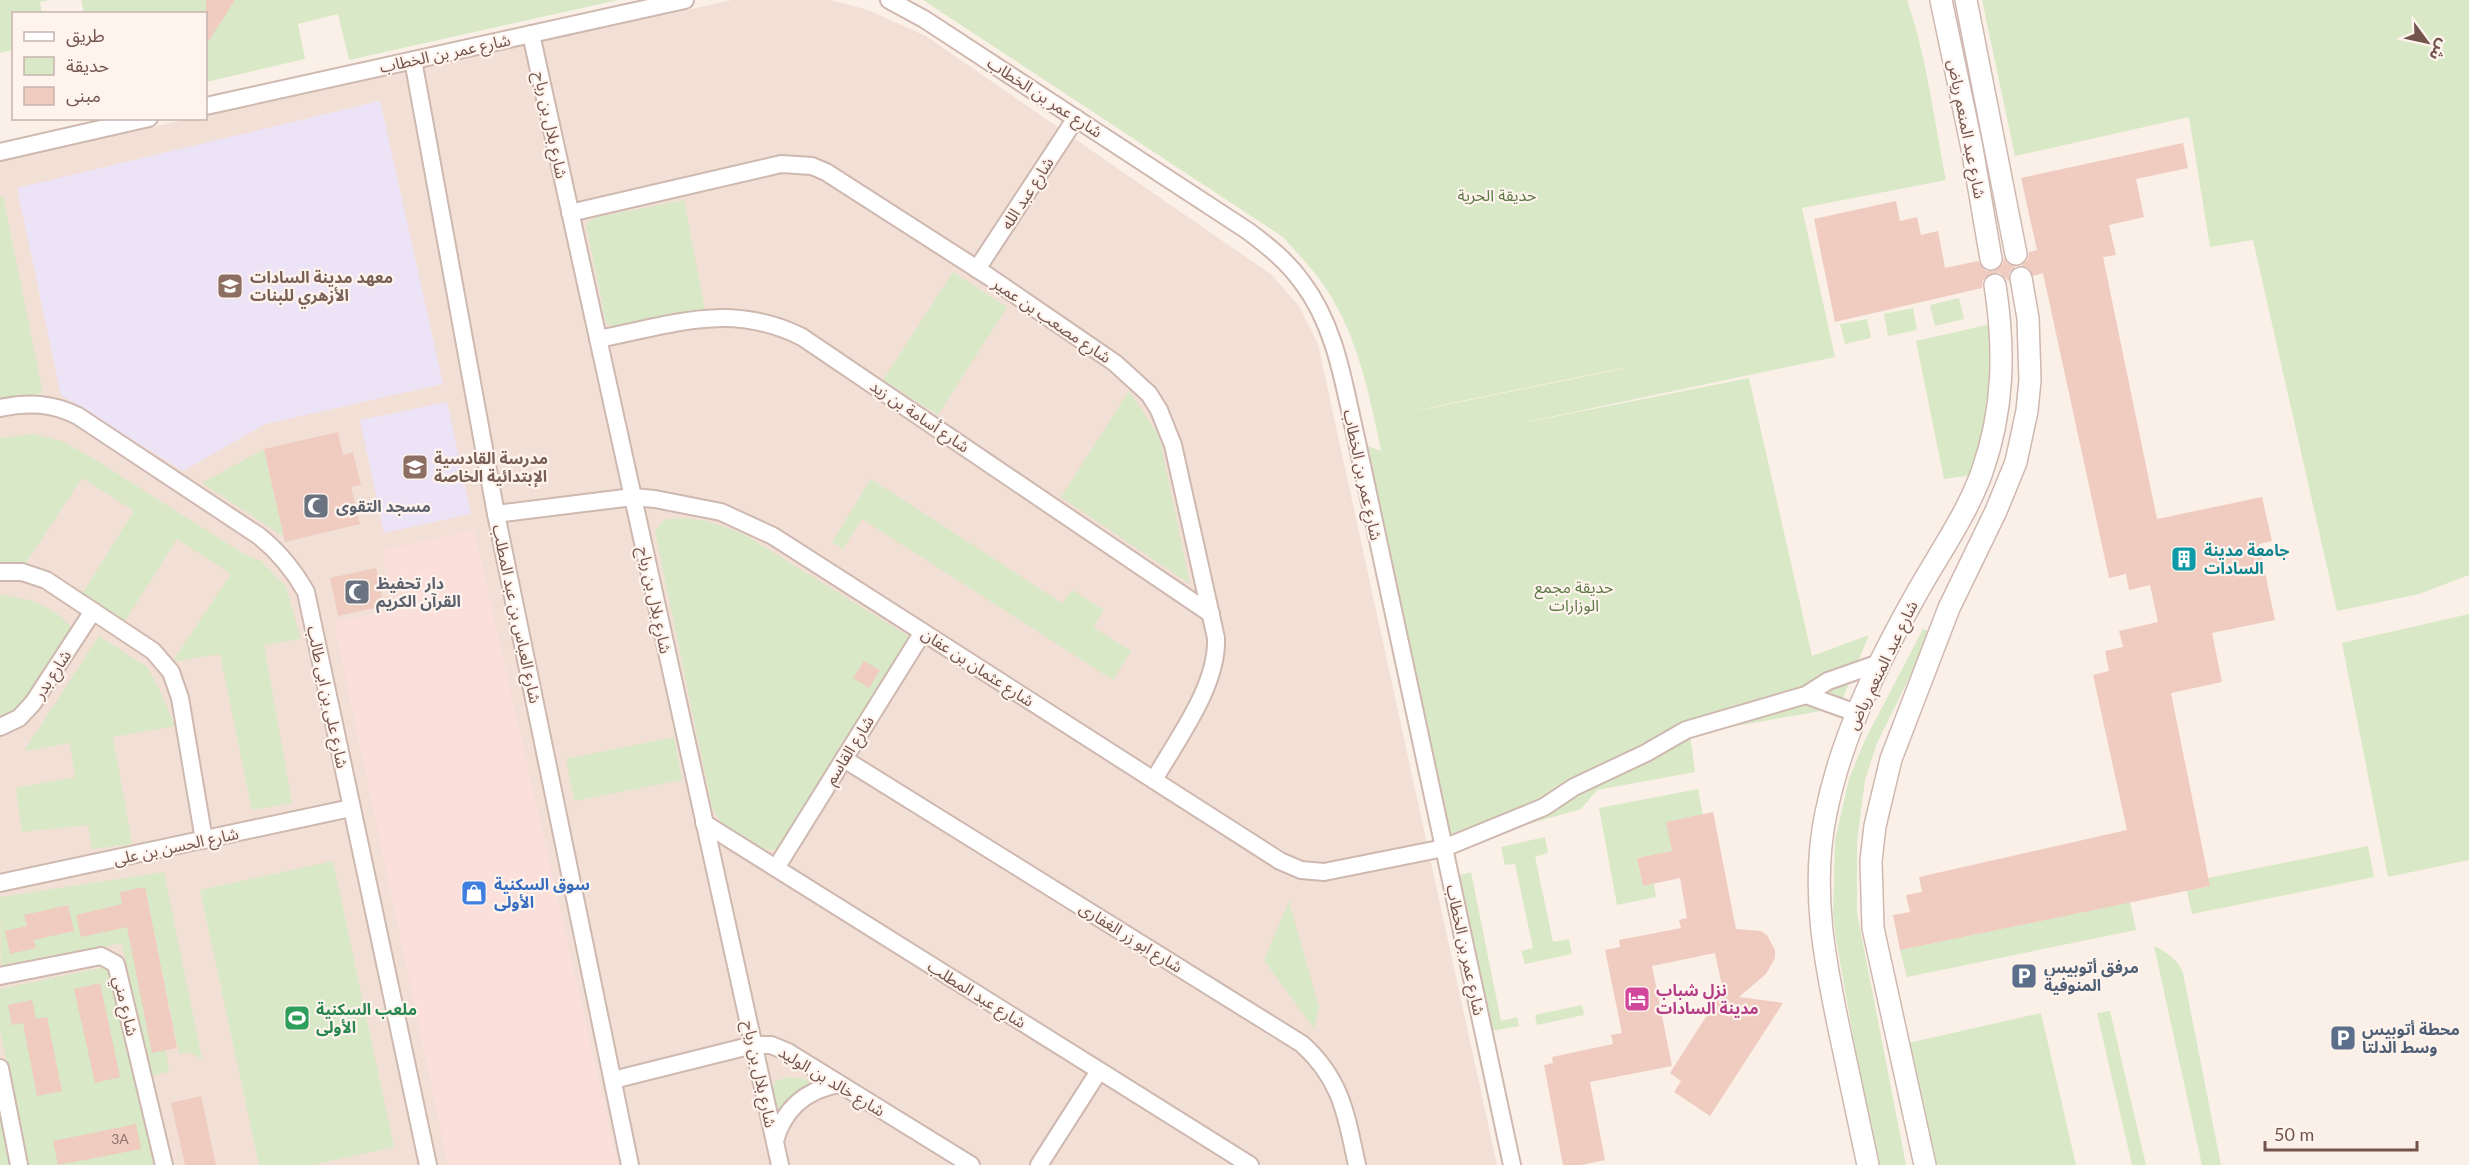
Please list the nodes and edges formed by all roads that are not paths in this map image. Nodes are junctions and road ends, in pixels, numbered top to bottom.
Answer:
1 (685, 0) edge
2 (889, 0) edge
3 (1941, 0) edge
4 (1966, 0) edge
5 (531, 34) junction
6 (413, 60) junction
7 (207, 106) edge
8 (1076, 118) junction
9 (140, 120) edge
10 (0, 152) edge
11 (570, 213) junction
12 (2016, 254) dead end
13 (1991, 259) dead end
14 (977, 269) junction
15 (2021, 278) dead end
16 (1995, 285) dead end
17 (598, 339) junction
18 (0, 408) edge
19 (633, 497) junction
20 (496, 514) junction
21 (0, 572) edge
22 (1917, 592) junction
23 (1949, 608) junction
24 (93, 611) junction
25 (1211, 614) junction
26 (923, 632) junction
27 (1882, 662) junction
28 (1806, 695) junction
29 (1857, 713) junction
30 (0, 727) edge
31 (844, 759) junction
32 (1154, 780) junction
33 (351, 808) junction
34 (704, 823) junction
35 (204, 840) junction
36 (1444, 849) junction
37 (776, 868) junction
38 (0, 883) edge
39 (0, 976) edge
40 (753, 1045) junction
41 (0, 1068) edge
42 (1099, 1071) junction
43 (613, 1080) junction
44 (839, 1084) junction
45 (775, 1142) junction
46 (19, 1165) edge
47 (165, 1165) edge
48 (428, 1165) edge
49 (630, 1165) edge
50 (780, 1165) edge
51 (971, 1165) edge
52 (1038, 1165) edge
53 (1250, 1165) edge
54 (1357, 1165) edge
55 (1512, 1165) edge
56 (1868, 1165) edge
57 (1924, 1165) edge

1 - 5 street, شارع عمر بن الخطاب
2 - 8 street, شارع عمر بن الخطاب
3 - 13 street, شارع عبد المنعم رياض
4 - 12 street, شارع عبد المنعم رياض
5 - 6 street, شارع عمر بن الخطاب
5 - 11 street, شارع بلال بن رباح
6 - 7 street, شارع عمر بن الخطاب
6 - 20 street, شارع العباس بن عبد المطلب
8 - 14 street, شارع عبد الله
8 - 36 street, شارع عمر بن الخطاب
9 - 10 street
11 - 14 street, شارع مصعب بن عمير
11 - 17 street, شارع بلال بن رباح
14 - 25 street, شارع مصعب بن عمير
15 - 23 street
16 - 22 street, شارع عبد المنعم رياض
17 - 19 street, شارع بلال بن رباح
17 - 25 street, شارع أسامة بن زيد
18 - 33 street, شارع على بن ابى طالب
19 - 20 street, شارع عثمان بن عفان
19 - 26 street, شارع عثمان بن عفان
19 - 34 street, شارع بلال بن رباح
20 - 43 street, شارع العباس بن عبد المطلب
21 - 24 street
22 - 23 street
22 - 27 street, شارع عبد المنعم رياض
23 - 57 street
24 - 30 street, شارع بدر
24 - 35 street
25 - 32 street, شارع مصعب بن عمير
26 - 31 street, شارع القاسم
26 - 32 street, شارع عثمان بن عفان
27 - 28 street, شارع عثمان بن عفان
27 - 29 street, شارع عبد المنعم رياض
28 - 29 street
28 - 36 street, شارع عثمان بن عفان
29 - 56 street, شارع عبد المنعم رياض
31 - 37 street, شارع القاسم
31 - 54 street, شارع ابو زر الغفارى
32 - 36 street, شارع عثمان بن عفان
33 - 35 street, شارع الحسن بن على
33 - 48 street, شارع على بن ابى طالب
34 - 37 street, شارع عبد المطلب
34 - 40 street, شارع بلال بن رباح
35 - 38 street, شارع الحسن بن على
36 - 55 street, شارع عمر بن الخطاب
37 - 42 street, شارع عبد المطلب
39 - 47 street, شارع مني
40 - 43 street, شارع خالد بن الوليد
40 - 44 street, شارع خالد بن الوليد
40 - 45 street, شارع بلال بن رباح
41 - 46 street
42 - 52 street
42 - 53 street, شارع عبد المطلب
43 - 49 street, شارع العباس بن عبد المطلب
44 - 45 street
44 - 51 street, شارع خالد بن الوليد
45 - 50 street, شارع بلال بن رباح

